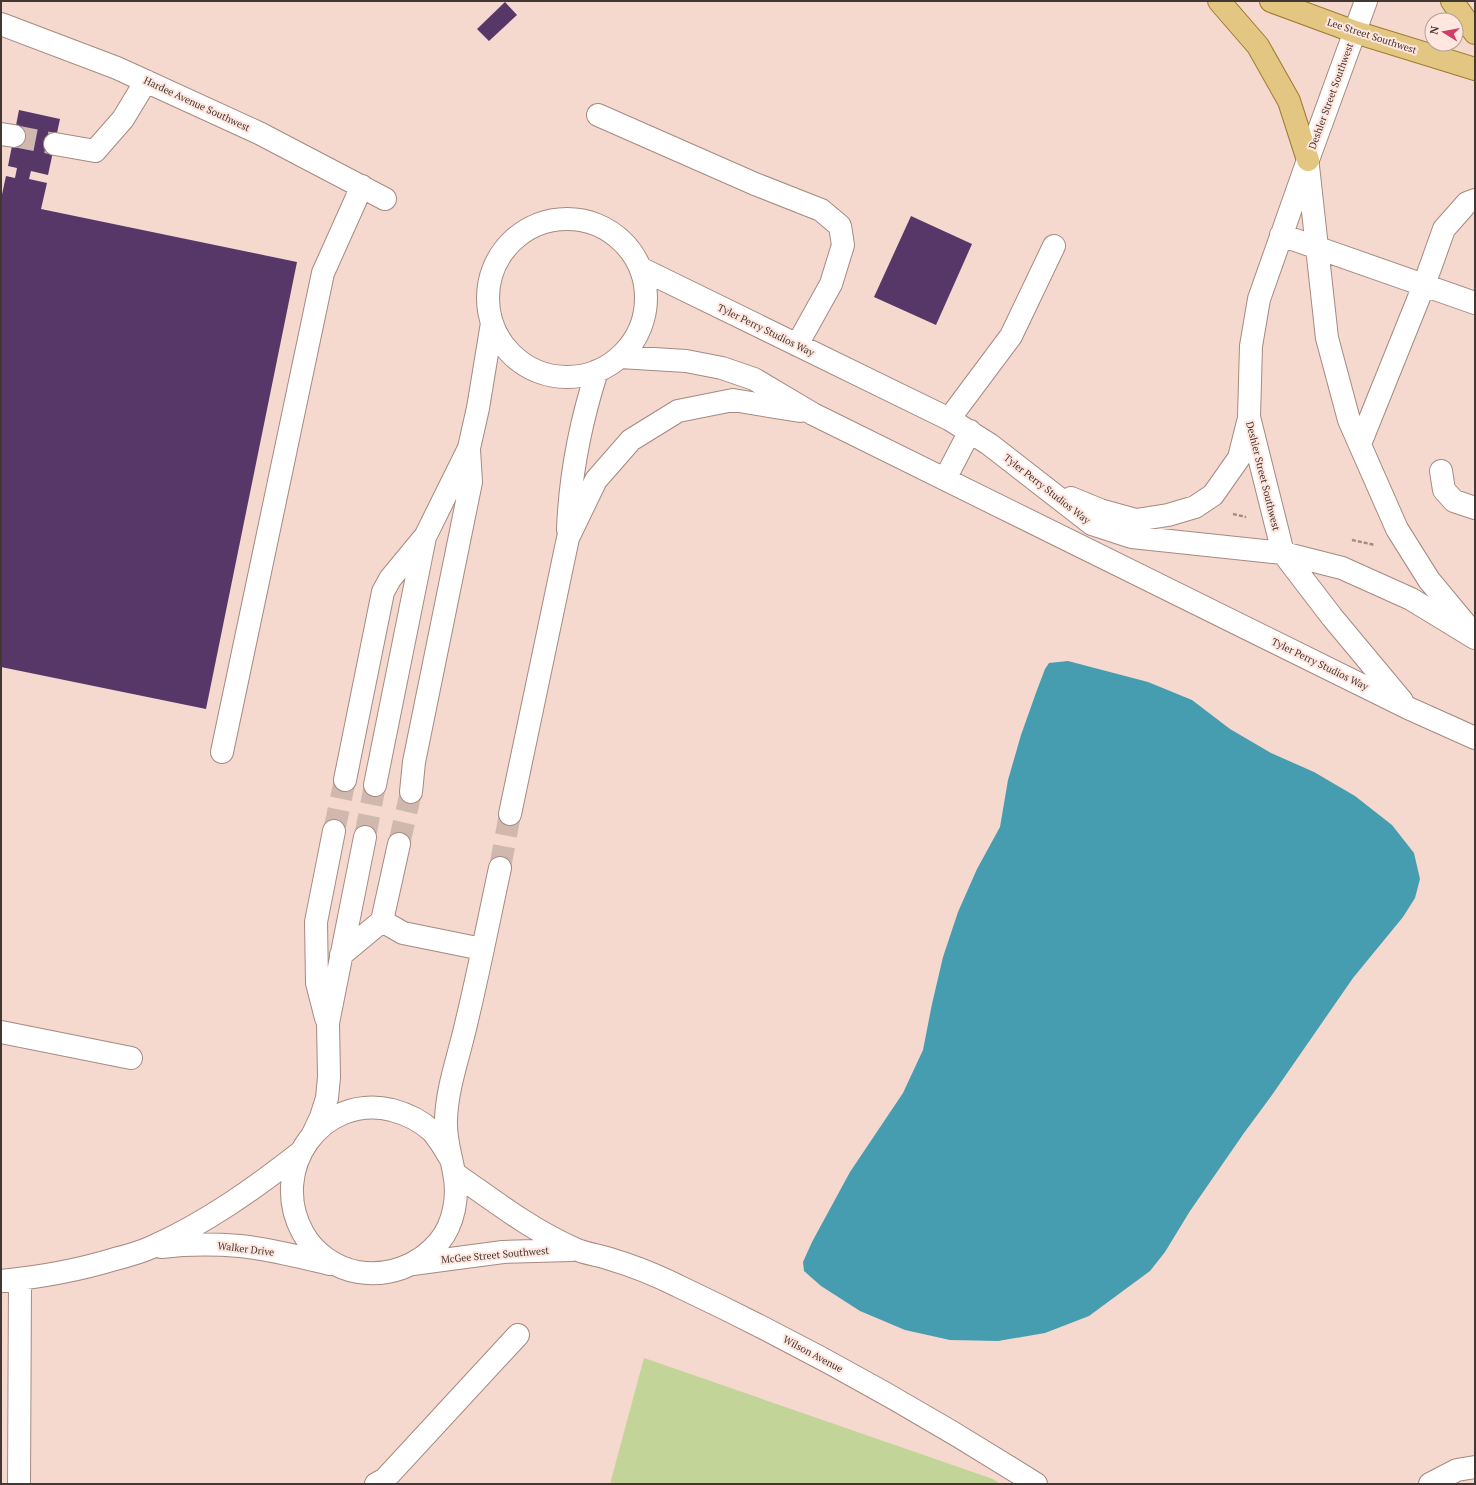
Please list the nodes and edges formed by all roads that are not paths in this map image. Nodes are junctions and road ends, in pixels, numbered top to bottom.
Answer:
1 (1220, 1) edge
2 (1271, 1) edge
3 (1366, 1) edge
4 (1452, 1) edge
5 (1, 24) edge
6 (1355, 32) junction
7 (1475, 33) edge
8 (1475, 69) edge
9 (146, 81) junction
10 (598, 116) dead end
11 (55, 144) tunnel mouth
12 (1308, 160) junction
13 (362, 186) junction
14 (385, 199) dead end
15 (1475, 200) edge
16 (1281, 235) junction
17 (1054, 246) dead end
18 (1317, 248) junction
19 (642, 269) junction
20 (1424, 285) junction
21 (1475, 303) edge
22 (492, 323) junction
23 (797, 345) junction
24 (620, 358) junction
25 (597, 372) junction
26 (813, 414) junction
27 (1249, 417) junction
28 (949, 419) junction
29 (970, 431) junction
30 (1360, 444) junction
31 (469, 448) junction
32 (1441, 471) dead end
33 (946, 479) junction
34 (1043, 486) junction
35 (1475, 508) edge
36 (425, 537) junction
37 (568, 538) junction
38 (1283, 553) junction
39 (1475, 637) edge
40 (1408, 708) junction
41 (1475, 738) edge
42 (222, 752) dead end
43 (345, 780) tunnel mouth
44 (375, 785) tunnel mouth
45 (411, 792) tunnel mouth
46 (510, 814) tunnel mouth
47 (334, 831) tunnel mouth
48 (365, 837) tunnel mouth
49 (399, 844) tunnel mouth
50 (500, 868) tunnel mouth
51 (382, 921) junction
52 (482, 948) junction
53 (341, 955) junction
54 (328, 1023) junction
55 (1, 1032) edge
56 (131, 1058) dead end
57 (307, 1143) junction
58 (452, 1165) junction
59 (151, 1248) junction
60 (577, 1250) junction
61 (412, 1264) junction
62 (338, 1266) junction
63 (11, 1280) edge
64 (518, 1334) dead end
65 (10, 1460) edge
66 (1475, 1467) edge
67 (19, 1484) edge
68 (376, 1484) edge
69 (1036, 1484) edge
70 (1430, 1484) edge

1 - 12 main road
2 - 6 main road, Lee Street Southwest
3 - 6 street, Deshler Street Southwest
4 - 7 main road
5 - 9 street, Hardee Avenue Southwest
6 - 8 main road, Lee Street Southwest
6 - 12 street, Deshler Street Southwest
9 - 11 street
9 - 13 street, Hardee Avenue Southwest
10 - 23 street
12 - 16 street, Deshler Street Southwest
12 - 18 street, Deshler Street Southwest
13 - 14 street, Hardee Avenue Southwest
13 - 42 street
15 - 20 street
16 - 18 street
16 - 27 street, Deshler Street Southwest
17 - 28 street
18 - 20 street
18 - 30 street, Deshler Street Southwest
19 - 22 street
19 - 23 street, Tyler Perry Studios Way
19 - 24 street
20 - 21 street
20 - 30 street
22 - 25 street
22 - 31 street
23 - 28 street, Tyler Perry Studios Way
24 - 25 street
24 - 26 street, Tyler Perry Studios Way
25 - 37 street
26 - 33 street, Tyler Perry Studios Way
26 - 37 street
27 - 34 street
27 - 38 street, Deshler Street Southwest
28 - 29 street, Tyler Perry Studios Way
29 - 33 street
29 - 34 street, Tyler Perry Studios Way
30 - 39 street, Deshler Street Southwest
31 - 36 street
31 - 45 street
32 - 35 street
33 - 40 street, Tyler Perry Studios Way
34 - 38 street, Tyler Perry Studios Way
36 - 43 street
36 - 44 street
37 - 46 street
38 - 39 street, Tyler Perry Studios Way
38 - 40 street, Deshler Street Southwest
40 - 41 street
47 - 54 street
48 - 53 street
49 - 51 street
50 - 52 street
51 - 52 street
51 - 53 street
52 - 58 street
53 - 54 street
54 - 57 street
55 - 56 street
57 - 58 street, Walker Drive
57 - 59 street, Walker Drive
57 - 62 street
58 - 60 street, McGee Street Southwest
58 - 61 street
59 - 62 street, Walker Drive
59 - 63 street, Walker Drive
60 - 61 street, McGee Street Southwest
60 - 69 street, Wilson Avenue
61 - 62 street
63 - 65 street
64 - 68 street
65 - 67 street
66 - 70 street

